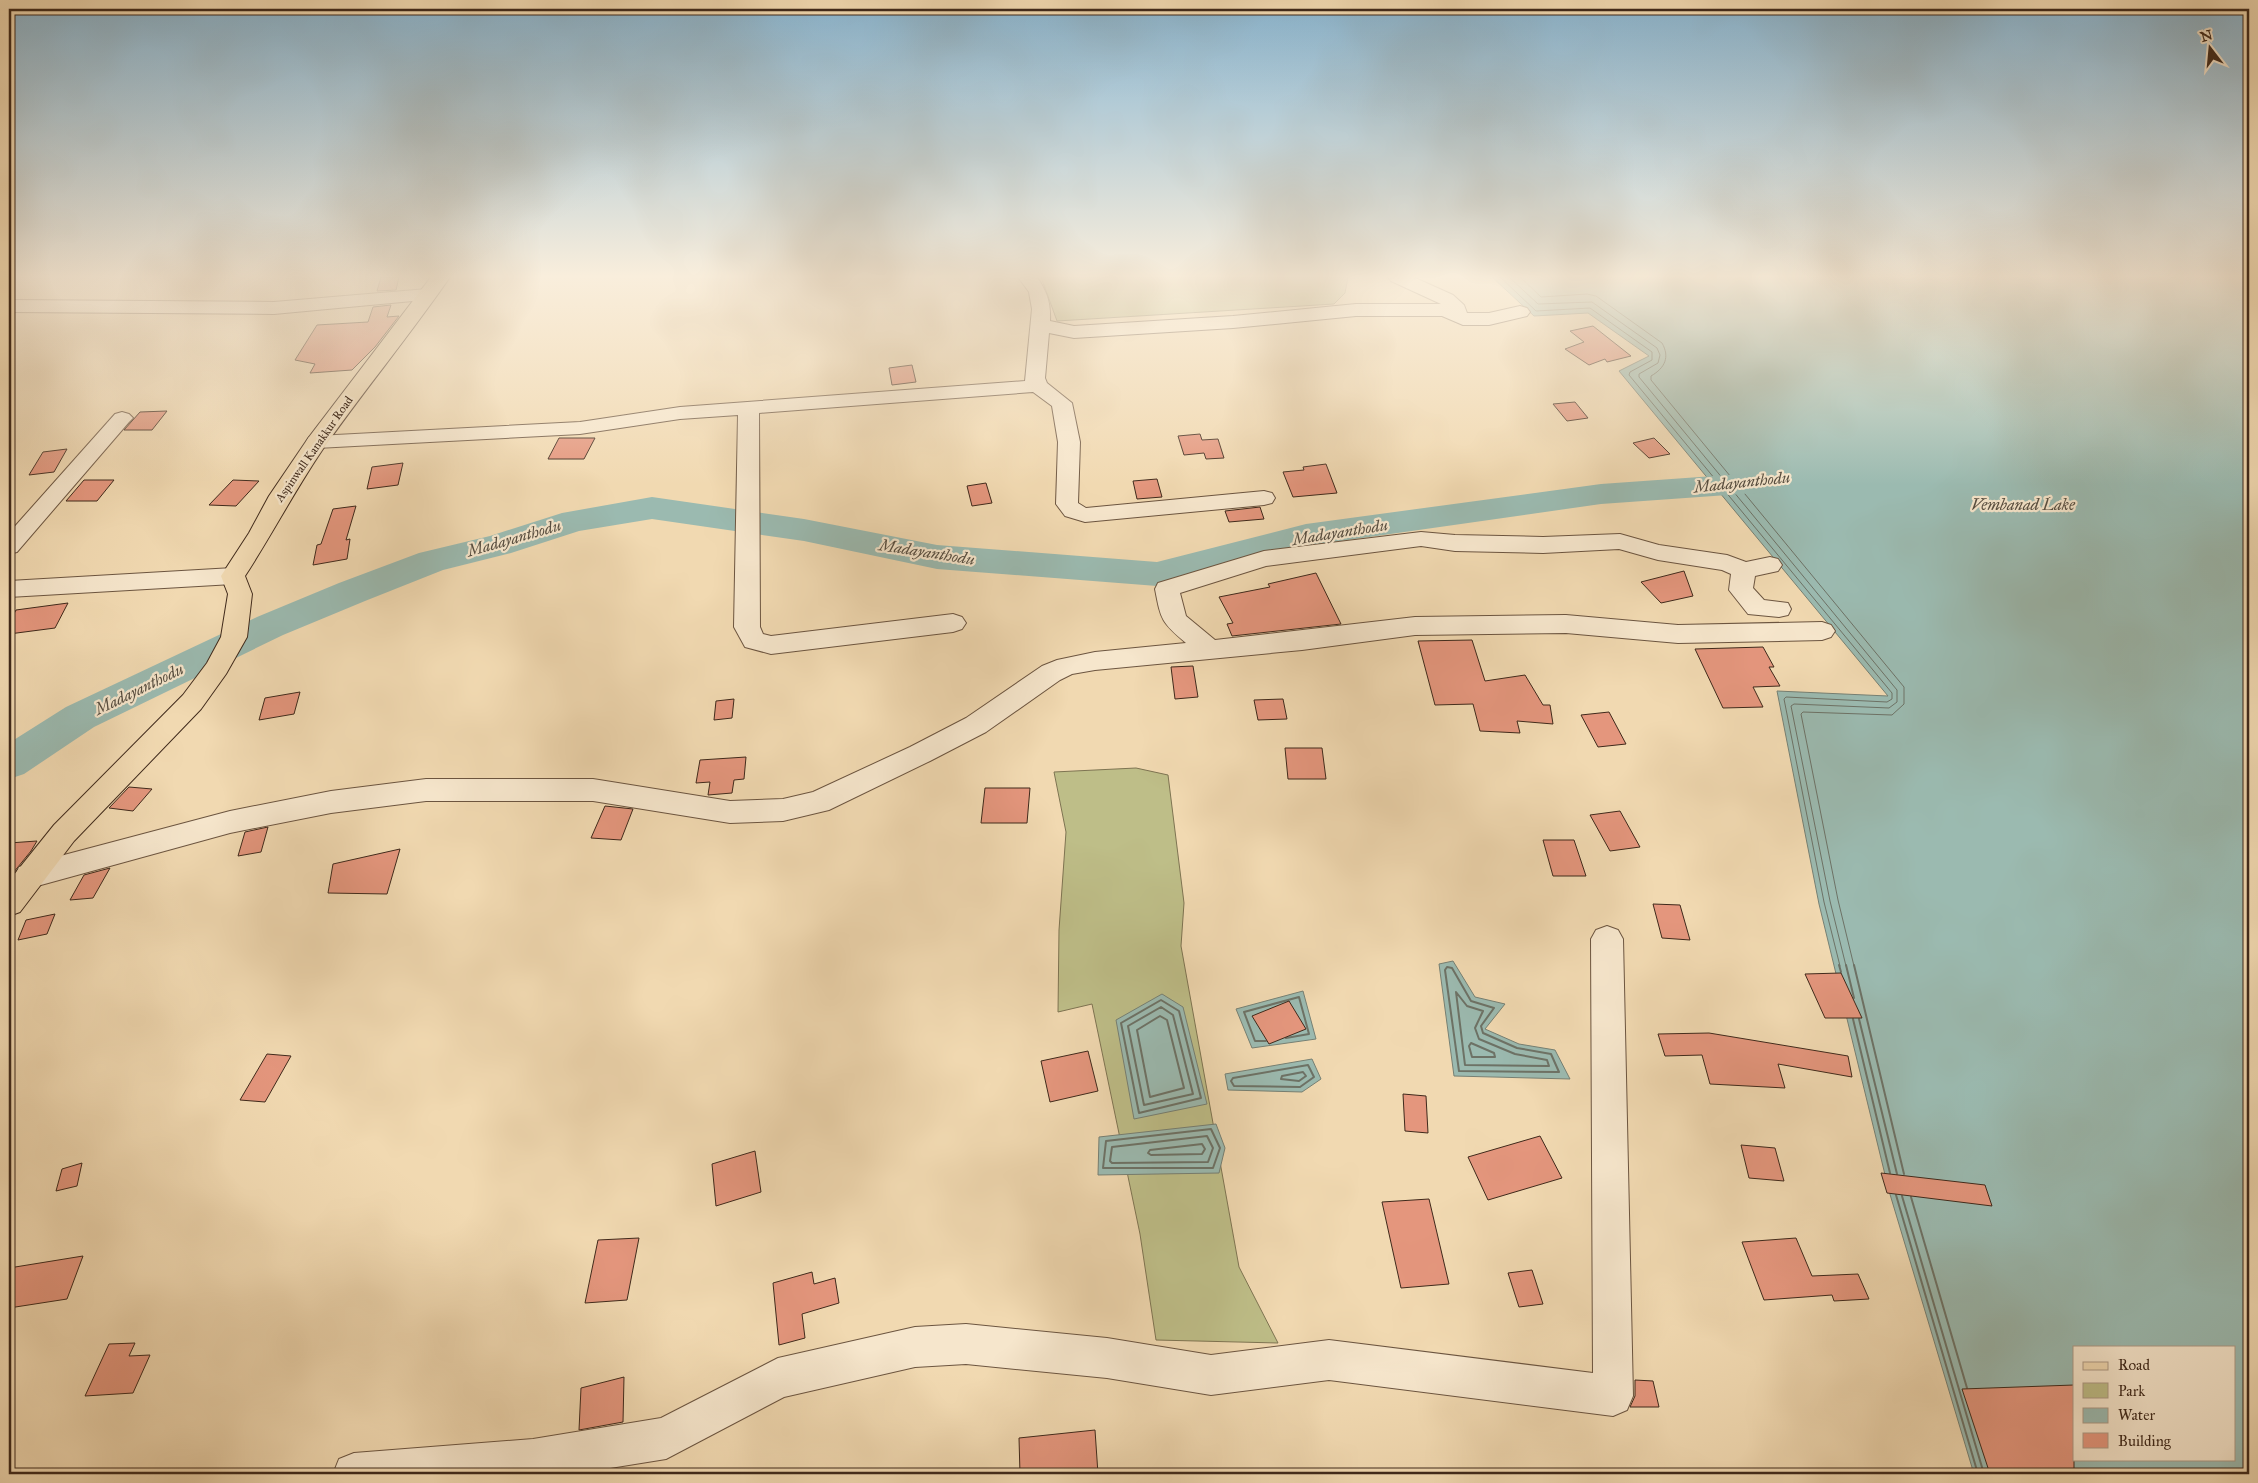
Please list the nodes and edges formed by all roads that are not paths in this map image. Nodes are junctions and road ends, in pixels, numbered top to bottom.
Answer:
1 (389, 346) edge
2 (1038, 346) edge
3 (1037, 386) junction
4 (749, 408) junction
5 (122, 418) dead end
6 (317, 442) junction
7 (1264, 498) dead end
8 (9, 547) edge
9 (1770, 565) dead end
10 (1744, 570) junction
11 (233, 576) junction
12 (9, 589) edge
13 (1779, 609) dead end
14 (953, 623) dead end
15 (1822, 630) dead end
16 (1210, 650) junction
17 (30, 876) junction
18 (9, 904) edge
19 (1607, 939) dead end
20 (354, 1474) edge

1 - 6 main road, Aspinwall Kanakkur Road
2 - 3 street
3 - 4 street
3 - 7 street
4 - 6 street
4 - 14 street
5 - 8 street
6 - 11 main road, Aspinwall Kanakkur Road
9 - 10 street
10 - 13 street
10 - 16 street
11 - 12 street
11 - 17 main road
15 - 16 street
16 - 17 street
17 - 18 main road
19 - 20 street

